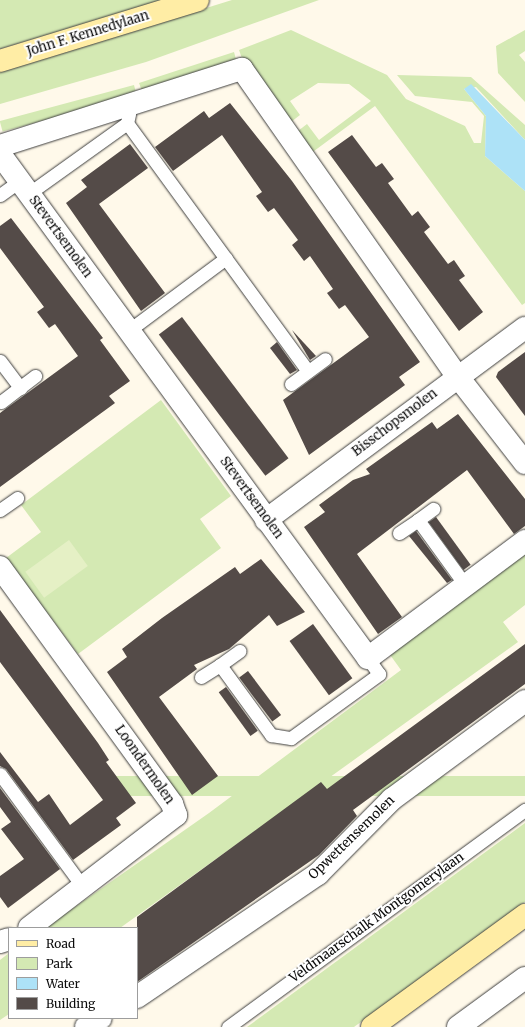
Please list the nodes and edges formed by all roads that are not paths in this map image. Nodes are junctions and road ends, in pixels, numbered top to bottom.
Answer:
1 (198, 0) edge
2 (0, 60) edge
3 (129, 115) junction
4 (0, 146) edge
5 (0, 154) edge
6 (24, 187) junction
7 (0, 195) edge
8 (226, 258) junction
9 (525, 328) edge
10 (128, 331) junction
11 (325, 359) dead end
12 (0, 361) edge
13 (308, 371) junction
14 (35, 376) dead end
15 (458, 376) junction
16 (291, 384) dead end
17 (20, 388) junction
18 (1, 402) edge
19 (525, 463) edge
20 (17, 498) dead end
21 (433, 509) dead end
22 (0, 510) edge
23 (266, 520) junction
24 (418, 520) junction
25 (400, 533) dead end
26 (525, 541) edge
27 (0, 567) edge
28 (466, 586) junction
29 (239, 651) dead end
30 (368, 658) junction
31 (220, 665) junction
32 (201, 677) dead end
33 (525, 702) edge
34 (0, 774) edge
35 (525, 810) edge
36 (83, 887) junction
37 (525, 915) edge
38 (30, 927) edge
39 (525, 978) edge
40 (138, 996) edge
41 (99, 1019) edge
42 (86, 1027) edge
43 (228, 1027) edge
44 (372, 1027) edge
45 (458, 1027) edge

1 - 2 main road, John F. Kennedylaan
3 - 4 street
3 - 6 lane
3 - 8 lane
3 - 15 street
5 - 6 street, Stevertsemolen
6 - 7 lane
6 - 10 street, Stevertsemolen
8 - 10 lane
8 - 13 lane
9 - 15 street, Bisschopsmolen
10 - 23 street, Stevertsemolen
11 - 13 lane
12 - 17 lane
13 - 16 lane
14 - 17 lane
15 - 19 street
15 - 23 street, Bisschopsmolen
17 - 18 lane
20 - 22 lane
21 - 24 lane
23 - 30 street, Stevertsemolen
24 - 25 lane
24 - 28 lane
26 - 28 street
27 - 36 street, Loondermolen
28 - 30 street
29 - 31 lane
30 - 31 lane
31 - 32 lane
33 - 40 street, Opwettensemolen
34 - 36 lane
35 - 43 lane, Veldmaarschalk Montgomerylaan
36 - 38 street, Loondermolen
37 - 44 main road
39 - 45 street
41 - 42 street

